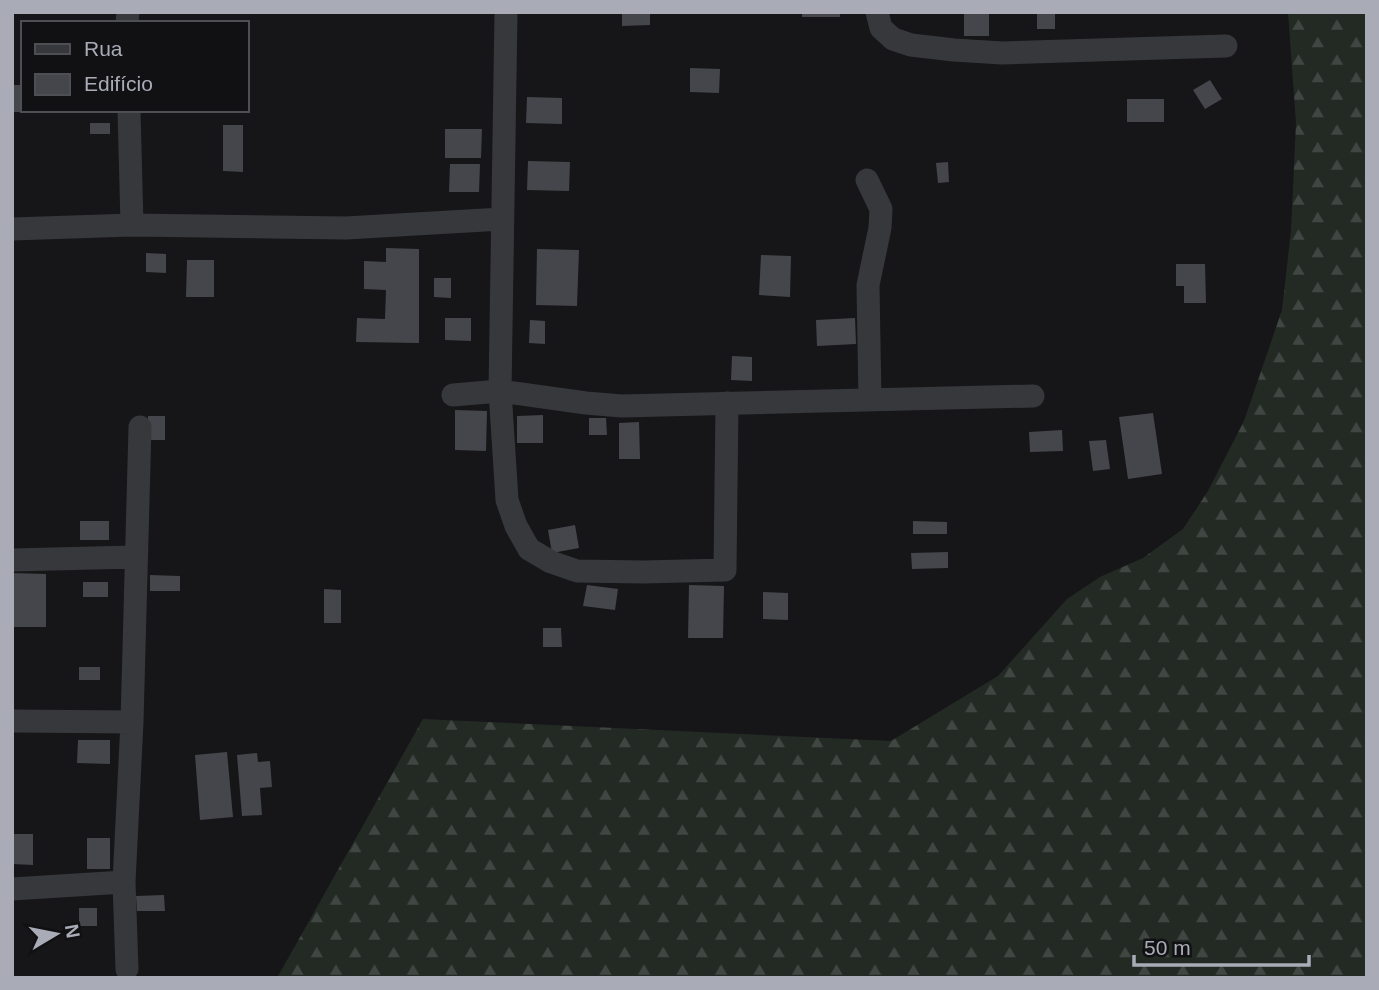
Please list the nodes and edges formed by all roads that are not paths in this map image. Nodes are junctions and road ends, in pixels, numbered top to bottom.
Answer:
1 (506, 12) edge
2 (877, 12) edge
3 (1226, 46) dead end
4 (129, 112) edge
5 (867, 180) dead end
6 (502, 219) junction
7 (132, 225) junction
8 (12, 229) edge
9 (500, 391) junction
10 (453, 395) dead end
11 (1033, 396) dead end
12 (870, 400) junction
13 (727, 403) junction
14 (140, 427) dead end
15 (135, 557) junction
16 (12, 560) edge
17 (12, 721) edge
18 (132, 722) junction
19 (124, 882) junction
20 (12, 888) edge
21 (127, 969) dead end

1 - 6 street
2 - 3 street
4 - 7 street
5 - 12 street
6 - 7 street
6 - 9 street
7 - 8 street
9 - 10 street
9 - 13 street
9 - 13 street
11 - 12 street
12 - 13 street
14 - 15 street
15 - 16 street
15 - 18 street
17 - 18 street
18 - 19 street
19 - 20 street
19 - 21 street

